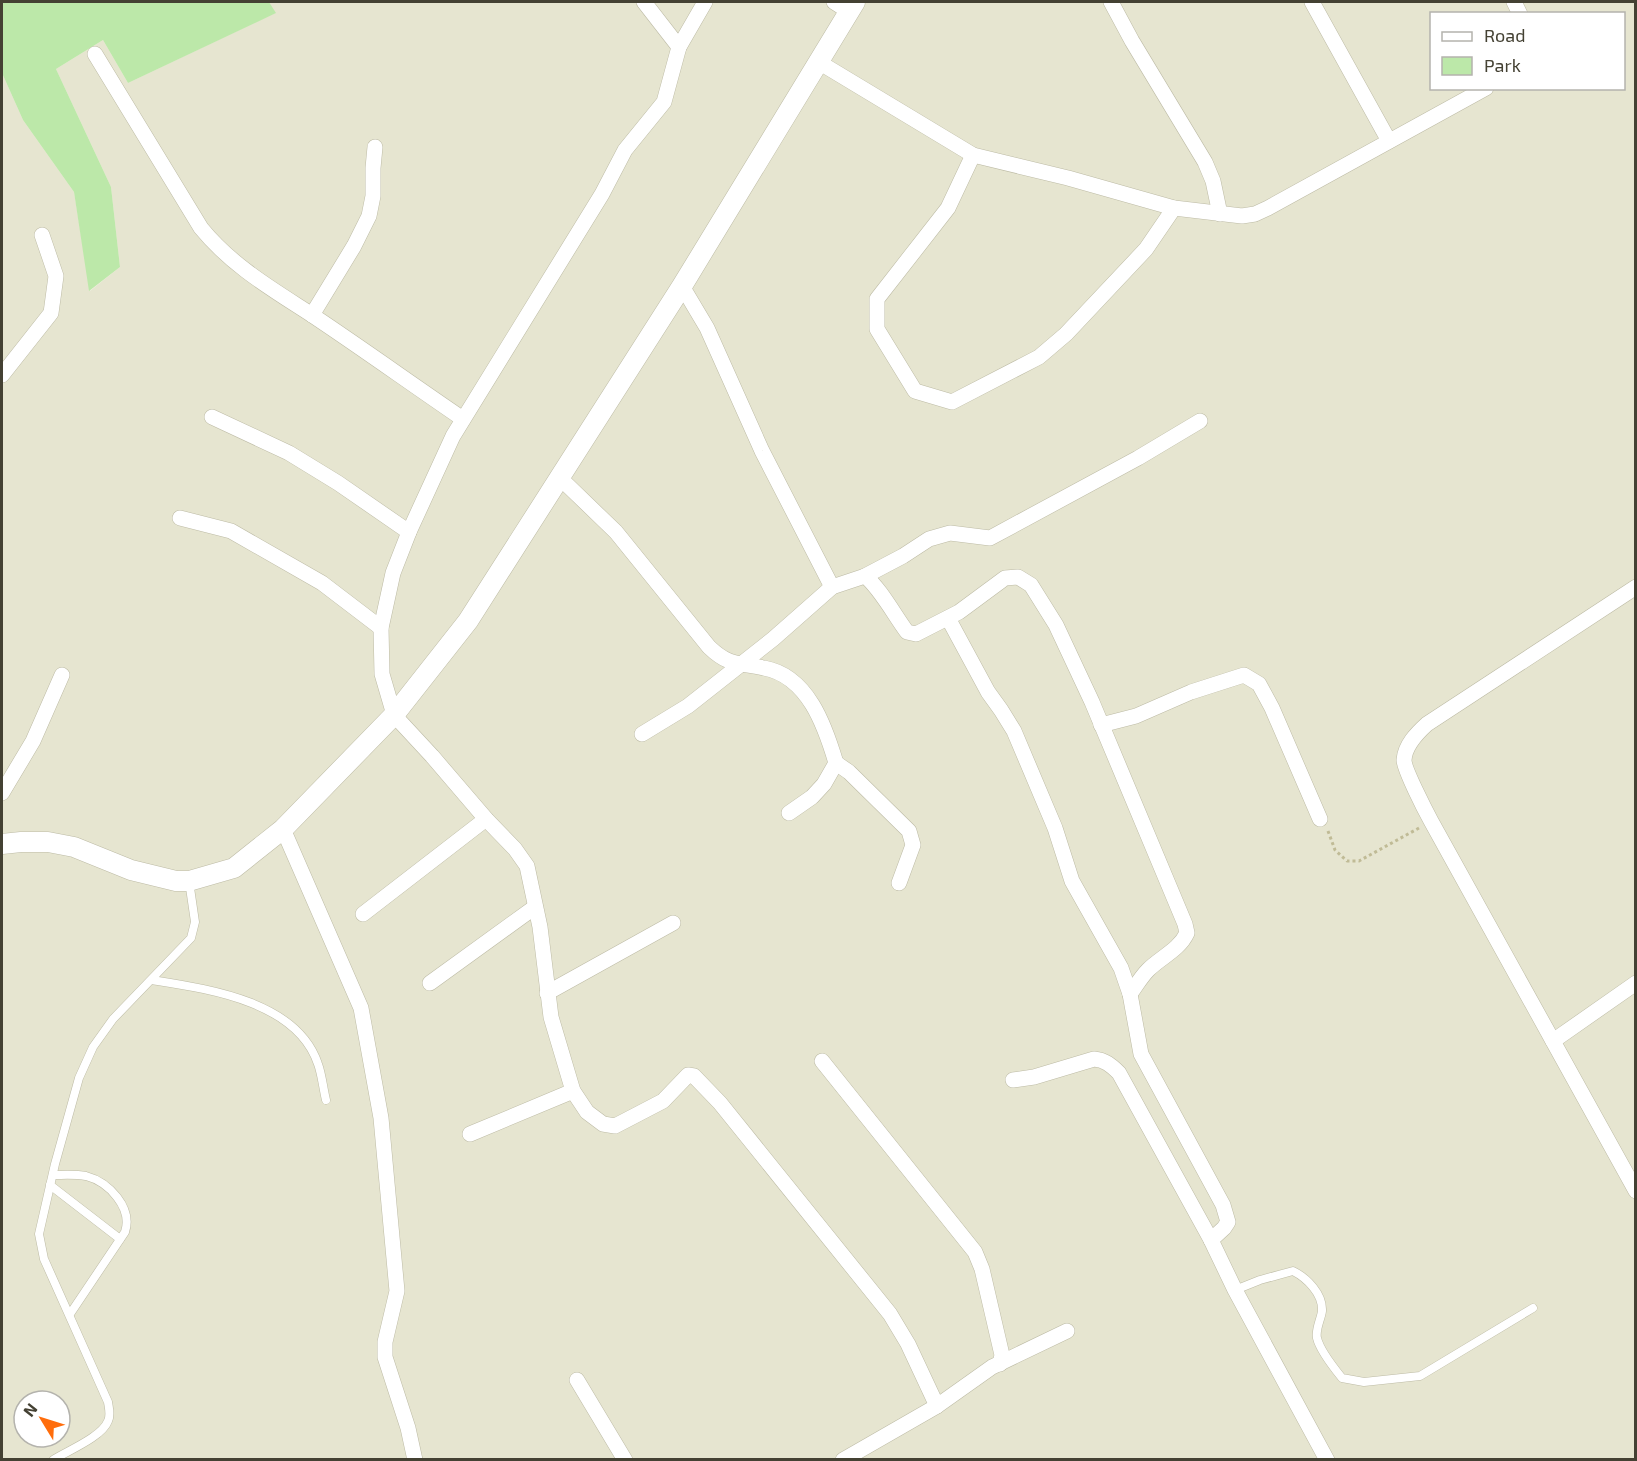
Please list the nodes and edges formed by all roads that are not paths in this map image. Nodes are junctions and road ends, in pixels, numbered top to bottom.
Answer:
1 (644, 2) edge
2 (705, 2) edge
3 (1111, 2) edge
4 (1312, 2) edge
5 (846, 5) edge
6 (679, 47) junction
7 (95, 54) dead end
8 (817, 61) junction
9 (1482, 90) edge
10 (1389, 141) junction
11 (375, 147) dead end
12 (973, 155) junction
13 (1174, 208) junction
14 (1220, 214) junction
15 (42, 236) dead end
16 (682, 286) junction
17 (312, 315) junction
18 (2, 373) edge
19 (212, 417) dead end
20 (463, 419) junction
21 (1200, 421) dead end
22 (559, 477) junction
23 (180, 518) dead end
24 (409, 532) junction
25 (865, 576) junction
26 (832, 587) junction
27 (1635, 587) edge
28 (948, 618) junction
29 (381, 628) junction
30 (741, 665) junction
31 (62, 675) dead end
32 (394, 715) junction
33 (1101, 725) junction
34 (642, 734) dead end
35 (836, 763) junction
36 (2, 793) edge
37 (789, 813) dead end
38 (486, 819) junction
39 (1320, 819) road end
40 (283, 829) junction
41 (2, 844) edge
42 (189, 881) junction
43 (899, 883) dead end
44 (535, 907) junction
45 (363, 914) dead end
46 (673, 923) dead end
47 (152, 980) junction
48 (430, 982) dead end
49 (1635, 983) edge
50 (547, 993) junction
51 (1130, 994) junction
52 (1553, 1041) junction
53 (822, 1061) dead end
54 (1013, 1080) dead end
55 (573, 1091) junction
56 (326, 1100) dead end
57 (470, 1134) dead end
58 (53, 1175) junction
59 (50, 1185) junction
60 (1635, 1191) edge
61 (120, 1239) junction
62 (1211, 1240) junction
63 (1235, 1290) junction
64 (1533, 1308) dead end
65 (70, 1314) junction
66 (1067, 1330) dead end
67 (1000, 1364) junction
68 (577, 1380) dead end
69 (937, 1406) junction
70 (53, 1460) edge
71 (416, 1460) edge
72 (625, 1460) edge
73 (843, 1460) edge
74 (1328, 1460) edge

1 - 6 street
2 - 6 street
3 - 14 street
4 - 10 street
5 - 8 street
6 - 20 street
7 - 17 street
8 - 12 street
8 - 16 street
9 - 10 street
10 - 14 street
11 - 17 street
12 - 13 street
12 - 13 street
13 - 14 street
15 - 18 street
16 - 22 street
16 - 26 street
17 - 20 street
19 - 24 street
20 - 24 street
21 - 25 street
22 - 30 street
22 - 32 street
23 - 29 street
24 - 29 street
25 - 26 street
25 - 28 street
26 - 30 street
27 - 52 street
28 - 33 street
28 - 51 street
29 - 32 street
30 - 34 street
30 - 35 street
31 - 36 street
32 - 38 street
32 - 40 street
33 - 39 street
33 - 51 street
35 - 37 street
35 - 43 street
38 - 44 street
38 - 45 street
40 - 42 street
40 - 71 street
41 - 42 street
42 - 47 lane
44 - 48 street
44 - 50 street
46 - 50 street
47 - 56 lane
47 - 58 lane
49 - 52 street
50 - 55 street
51 - 62 street
52 - 60 street
53 - 67 street
54 - 62 street
55 - 57 street
55 - 69 street
58 - 59 lane
58 - 61 lane
59 - 61 lane
59 - 65 lane
61 - 65 lane
62 - 63 street
63 - 64 lane
63 - 74 street
65 - 70 lane
66 - 67 street
67 - 69 street
68 - 72 street
69 - 73 street

